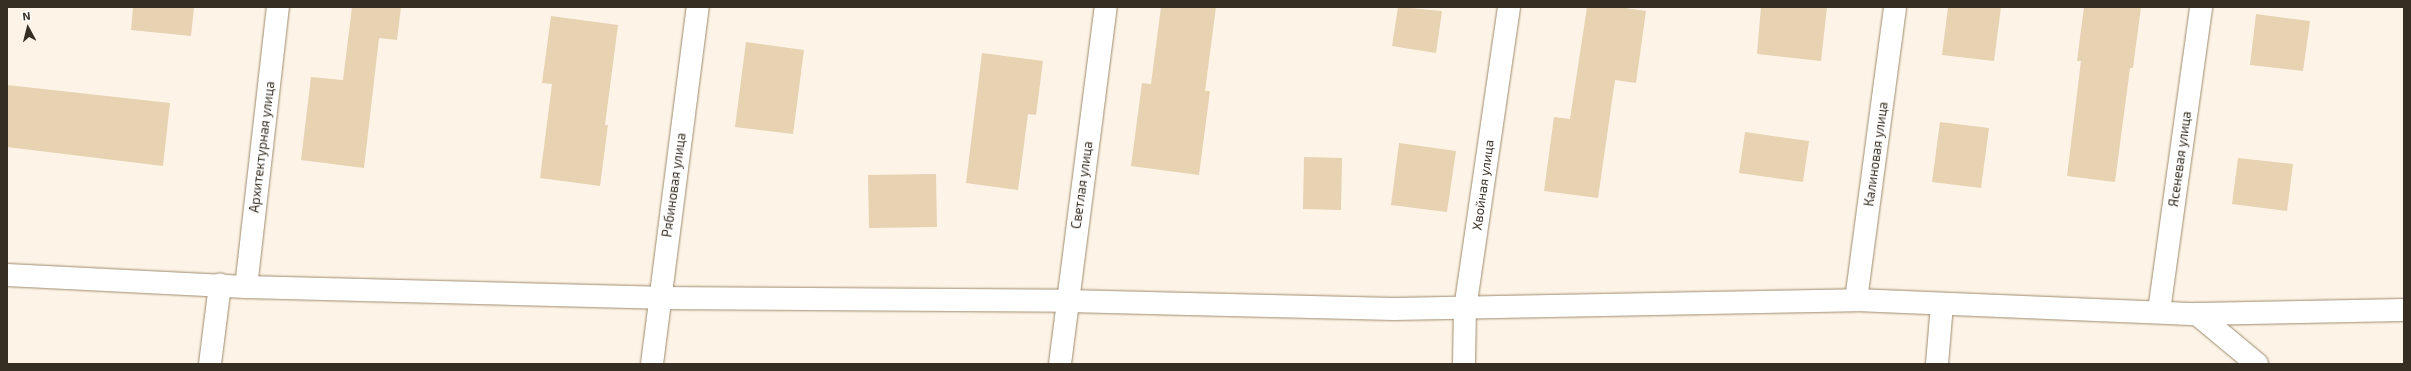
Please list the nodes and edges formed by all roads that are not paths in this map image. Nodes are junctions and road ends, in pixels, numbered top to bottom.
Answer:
1 (278, 7) edge
2 (698, 7) edge
3 (1106, 7) edge
4 (1509, 7) edge
5 (1895, 7) edge
6 (2201, 7) edge
7 (7, 275) edge
8 (220, 284) junction
9 (246, 287) junction
10 (659, 298) junction
11 (1856, 300) junction
12 (1067, 301) junction
13 (1942, 304) junction
14 (1465, 308) junction
15 (2404, 310) edge
16 (2159, 311) junction
17 (2197, 314) junction
18 (210, 364) edge
19 (652, 364) edge
20 (1060, 364) edge
21 (1464, 364) edge
22 (1937, 364) edge
23 (2257, 364) edge

1 - 9 street, Архитектурная улица
2 - 10 street, Рябиновая улица
3 - 12 street, Светлая улица
4 - 14 street, Хвойная улица
5 - 11 street, Калиновая улица
6 - 16 street, Ясеневая улица
7 - 8 street
8 - 9 street
8 - 18 street
9 - 10 street
10 - 12 street
10 - 19 street, Рябиновая улица
11 - 13 street
11 - 14 street
12 - 14 street
12 - 20 street, Светлая улица
13 - 16 street
13 - 22 street
14 - 21 street, Хвойная улица
15 - 17 street
16 - 17 street
17 - 23 street

